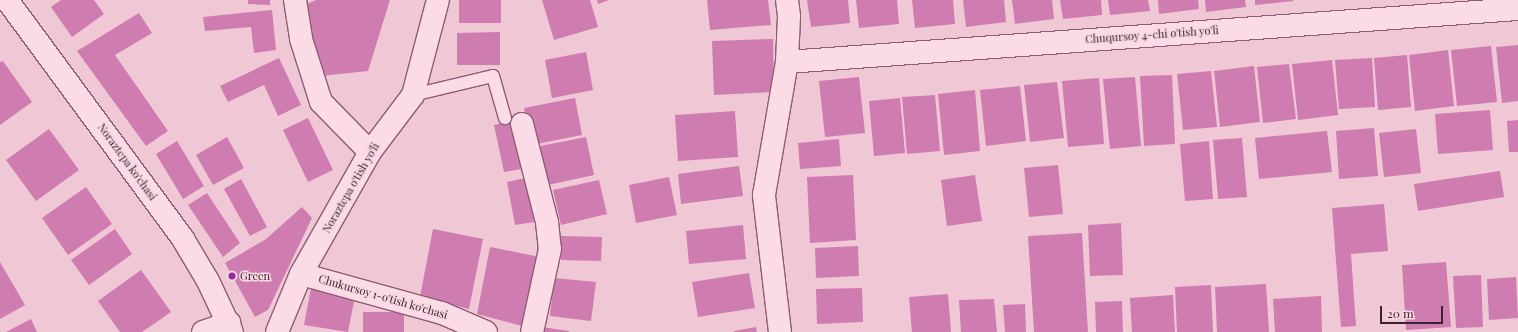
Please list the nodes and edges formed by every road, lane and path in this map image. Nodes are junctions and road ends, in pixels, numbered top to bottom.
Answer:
1 (8, 0) edge
2 (295, 0) edge
3 (438, 0) edge
4 (787, 0) edge
5 (1518, 9) edge
6 (787, 62) junction
7 (413, 95) junction
8 (513, 121) joint
9 (370, 152) junction
10 (301, 274) junction
11 (231, 327) edge
12 (203, 332) edge
13 (277, 332) edge
14 (486, 332) edge
15 (532, 332) edge
16 (780, 332) edge

1 - 11 street, Noraztepa ko'chasi
2 - 9 street
3 - 7 street, Noraztepa o'tish yo'li
4 - 6 street
5 - 6 street, Chuqursoy 4-chi o'tish yo'li
6 - 16 street
7 - 8 lane
7 - 9 street, Noraztepa o'tish yo'li
8 - 15 street
9 - 10 street, Noraztepa o'tish yo'li
10 - 13 street, Noraztepa o'tish yo'li
10 - 14 street, Chukursoy 1-o'tish ko'chasi
11 - 12 street

